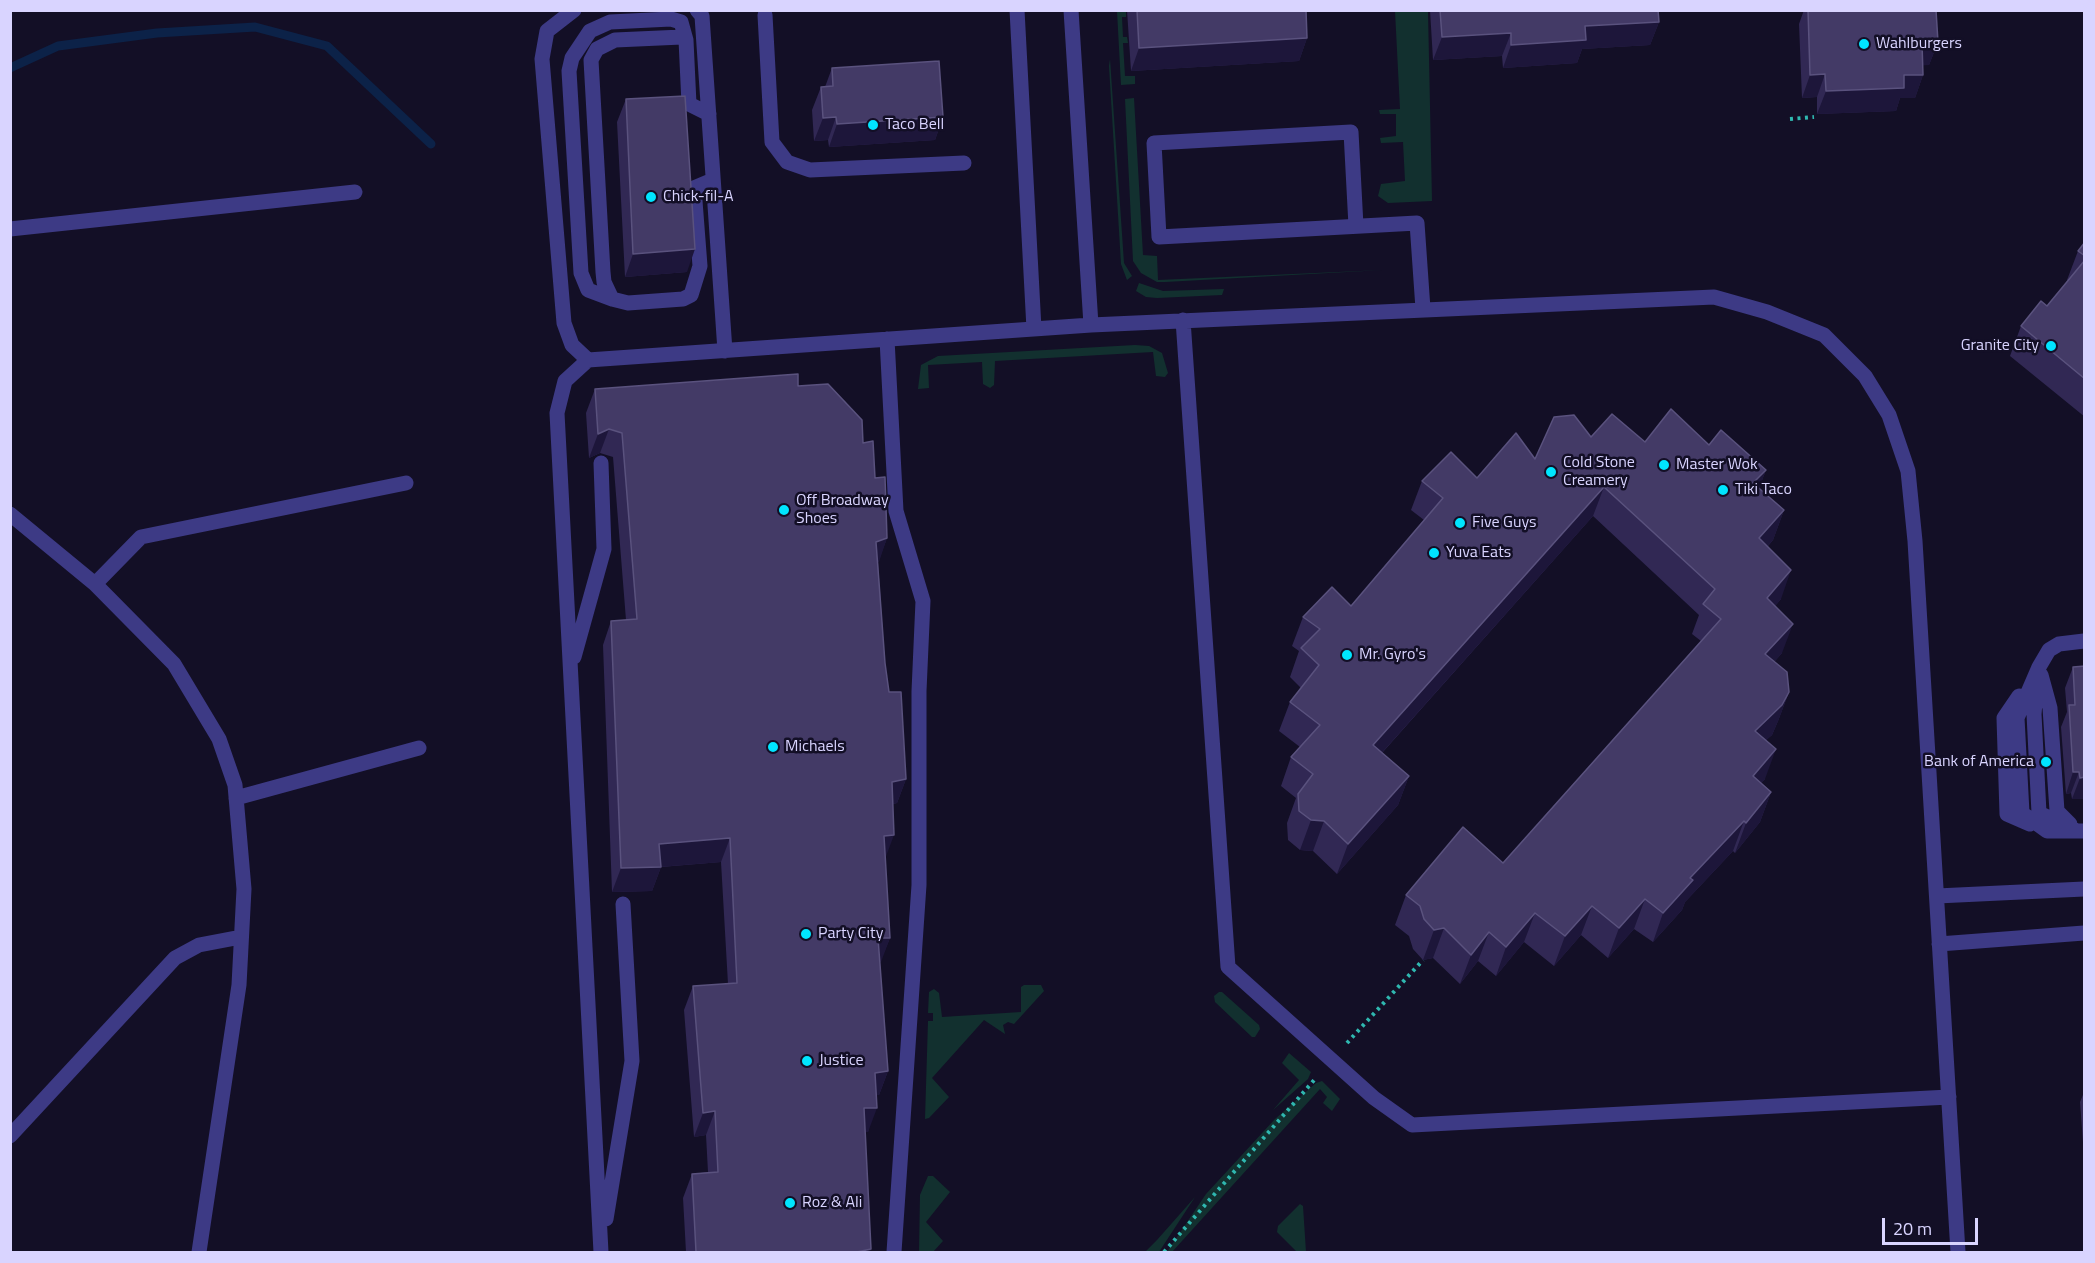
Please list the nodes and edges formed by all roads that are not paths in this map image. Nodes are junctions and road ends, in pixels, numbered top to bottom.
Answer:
1 (574, 10) edge
2 (697, 10) edge
3 (1017, 10) edge
4 (1071, 10) edge
5 (765, 15) dead end
6 (686, 40) junction
7 (709, 114) junction
8 (964, 163) dead end
9 (713, 180) junction
10 (355, 192) dead end
11 (1356, 226) junction
12 (10, 229) edge
13 (612, 299) junction
14 (1423, 309) junction
15 (1183, 320) junction
16 (1091, 325) junction
17 (1034, 329) junction
18 (886, 339) junction
19 (725, 351) junction
20 (588, 360) junction
21 (601, 464) dead end
22 (406, 483) dead end
23 (10, 514) edge
24 (95, 584) junction
25 (2085, 641) edge
26 (2039, 666) junction
27 (571, 671) junction
28 (418, 748) dead end
29 (236, 798) junction
30 (2082, 832) edge
31 (2085, 888) edge
32 (1937, 896) junction
33 (623, 904) dead end
34 (2085, 933) edge
35 (242, 937) junction
36 (1939, 944) junction
37 (1949, 1096) junction
38 (10, 1136) edge
39 (601, 1251) edge
40 (199, 1252) edge
41 (894, 1252) edge
42 (1958, 1252) edge

1 - 20 street
2 - 7 street
3 - 17 street
4 - 16 street
5 - 8 street
6 - 7 street
6 - 13 street
6 - 13 street
7 - 9 street
9 - 13 street
9 - 19 street
10 - 12 street
11 - 11 street
11 - 14 street
14 - 15 street
14 - 32 street
15 - 16 street
15 - 37 street
16 - 17 street
17 - 18 street
18 - 19 street
18 - 41 street
19 - 20 street
20 - 27 street
21 - 27 street
22 - 24 street
23 - 24 street
24 - 29 street
25 - 26 street
26 - 30 street
26 - 30 street
27 - 39 street
28 - 29 street
29 - 35 street
31 - 32 street
32 - 36 street
33 - 39 street
34 - 36 street
35 - 38 street
35 - 40 street
36 - 37 street
37 - 42 street

